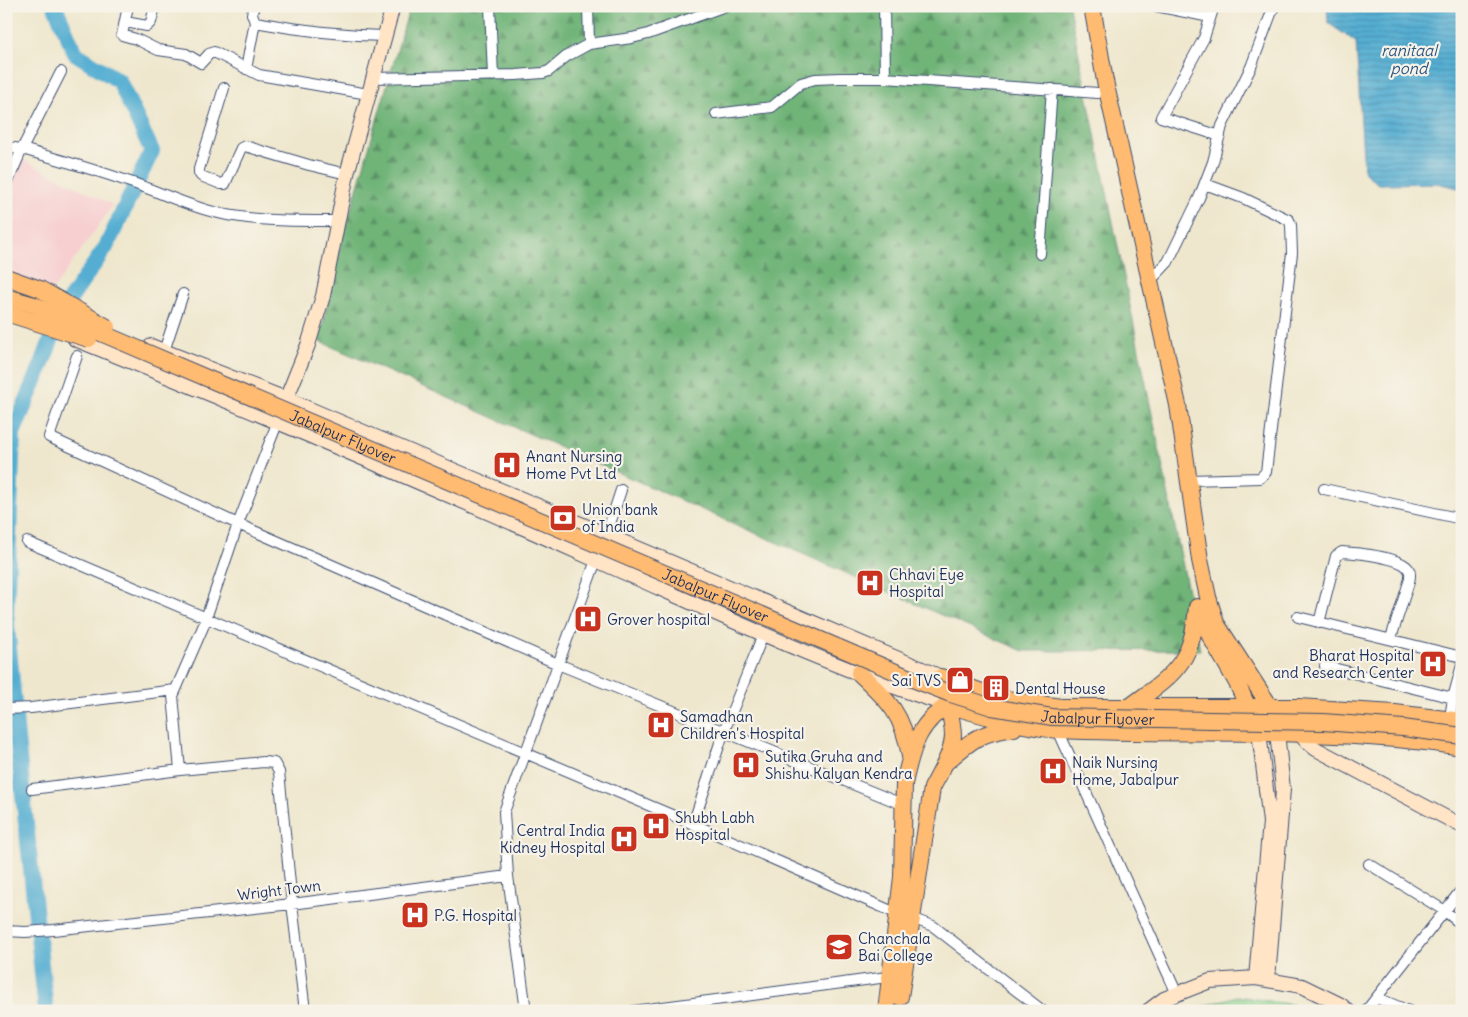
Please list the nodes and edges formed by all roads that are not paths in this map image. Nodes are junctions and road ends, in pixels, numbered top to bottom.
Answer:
1 (128, 6) edge
2 (155, 6) edge
3 (254, 6) edge
4 (393, 6) edge
5 (490, 6) edge
6 (588, 6) edge
7 (725, 6) edge
8 (884, 6) edge
9 (1083, 6) edge
10 (1092, 6) edge
11 (1156, 6) edge
12 (1214, 6) edge
13 (1274, 6) edge
14 (1210, 17) junction
15 (125, 22) junction
16 (255, 22) junction
17 (385, 36) junction
18 (589, 44) junction
19 (246, 69) junction
20 (61, 72) dead end
21 (493, 76) junction
22 (372, 78) junction
23 (885, 78) junction
24 (224, 88) dead end
25 (1052, 89) junction
26 (1098, 93) junction
27 (368, 94) junction
28 (716, 114) dead end
29 (1220, 136) junction
30 (6, 147) edge
31 (22, 148) junction
32 (347, 174) junction
33 (1205, 184) junction
34 (6, 186) edge
35 (338, 221) junction
36 (1040, 254) dead end
37 (6, 277) edge
38 (1150, 282) junction
39 (6, 288) edge
40 (183, 294) dead end
41 (6, 296) edge
42 (6, 313) edge
43 (133, 348) junction
44 (164, 351) junction
45 (76, 356) dead end
46 (286, 399) junction
47 (278, 421) junction
48 (1190, 480) junction
49 (1324, 489) dead end
50 (621, 490) dead end
51 (1462, 519) edge
52 (238, 524) junction
53 (607, 534) junction
54 (27, 542) dead end
55 (596, 560) junction
56 (1198, 597) junction
57 (1298, 617) dead end
58 (206, 618) junction
59 (1319, 623) junction
60 (763, 635) junction
61 (1391, 638) junction
62 (1462, 657) edge
63 (558, 664) junction
64 (1462, 665) edge
65 (1325, 666) dead end
66 (859, 673) junction
67 (941, 677) junction
68 (175, 690) junction
69 (975, 690) junction
70 (1453, 698) junction
71 (948, 705) junction
72 (1298, 707) junction
73 (1128, 708) junction
74 (1250, 708) junction
75 (1271, 708) junction
76 (6, 709) edge
77 (1455, 720) edge
78 (1024, 726) junction
79 (1058, 730) junction
80 (724, 731) junction
81 (1259, 732) junction
82 (1277, 732) junction
83 (1300, 733) junction
84 (1462, 736) edge
85 (1454, 746) edge
86 (525, 754) junction
87 (911, 758) junction
88 (945, 763) junction
89 (180, 770) junction
90 (32, 789) dead end
91 (904, 805) junction
92 (693, 824) junction
93 (1462, 826) edge
94 (1369, 864) dead end
95 (508, 876) junction
96 (1462, 889) edge
97 (292, 904) junction
98 (1445, 911) junction
99 (905, 916) junction
100 (1462, 925) edge
101 (6, 931) edge
102 (897, 976) junction
103 (1262, 978) junction
104 (1177, 994) junction
105 (1376, 998) junction
106 (305, 1011) edge
107 (526, 1011) edge
108 (634, 1011) edge
109 (886, 1011) edge
110 (898, 1011) edge
111 (1043, 1011) edge
112 (1148, 1011) edge
113 (1348, 1011) edge
114 (1366, 1011) edge
115 (1409, 1011) edge

1 - 15 street
2 - 15 street
3 - 16 street
4 - 17 street
5 - 21 street
6 - 18 street
7 - 18 street
8 - 23 street
9 - 26 main road
10 - 38 main road
11 - 14 street
12 - 14 street
13 - 29 street
14 - 29 street
15 - 19 street
16 - 17 street
16 - 19 street
17 - 22 street
18 - 21 street
19 - 27 street
20 - 31 street
21 - 22 street
22 - 27 street
23 - 25 street
23 - 28 street
24 - 32 street
25 - 26 street
25 - 36 street
26 - 56 main road
27 - 32 street
29 - 33 street
30 - 31 street
31 - 34 street
31 - 35 street
32 - 35 street
33 - 38 street
33 - 48 street
35 - 46 street
37 - 43 main road, bridge
38 - 48 main road
39 - 44 street
40 - 44 street
41 - 43 main road, Jabalpur Flyover, bridge
42 - 43 main road, bridge
42 - 47 street, bridge
43 - 84 main road, Jabalpur Flyover, bridge
44 - 46 street
45 - 52 street
46 - 47 street
46 - 53 street
47 - 52 street
47 - 55 street
48 - 75 main road
49 - 51 street
50 - 53 street
52 - 58 street
52 - 63 street
53 - 55 street
53 - 67 street
54 - 58 street
55 - 60 street
55 - 63 street
56 - 73 main road
56 - 74 main road
57 - 59 street
58 - 68 street
58 - 86 street
59 - 61 street
59 - 61 street
60 - 66 street
60 - 80 street
61 - 62 street
63 - 80 street
63 - 86 street
64 - 70 street
65 - 70 street
66 - 71 street
66 - 87 main road
67 - 69 main road
67 - 71 main road
68 - 76 street
68 - 89 street
69 - 71 main road
69 - 73 main road
70 - 77 street
71 - 78 main road
71 - 87 main road
71 - 88 main road
72 - 75 main road
72 - 77 main road
72 - 83 street
73 - 74 main road
74 - 75 main road
74 - 81 main road
75 - 82 main road
77 - 85 street
78 - 79 main road
78 - 88 main road
79 - 81 main road
79 - 104 street
80 - 91 street
80 - 92 street
81 - 82 main road
81 - 103 street
82 - 83 main road
82 - 103 street
83 - 85 main road
83 - 93 street
86 - 92 street
86 - 95 street
87 - 91 main road
88 - 99 main road
89 - 90 street
89 - 97 street
91 - 99 main road
92 - 99 street
94 - 98 street
95 - 97 street, Wright Town
95 - 107 street
96 - 98 street
97 - 101 street, Wright Town
97 - 106 street
98 - 100 street
98 - 105 street
99 - 102 main road
99 - 111 street
102 - 108 street
102 - 109 main road
102 - 110 main road
103 - 104 street
103 - 113 street
104 - 112 street
105 - 114 street
105 - 115 street

